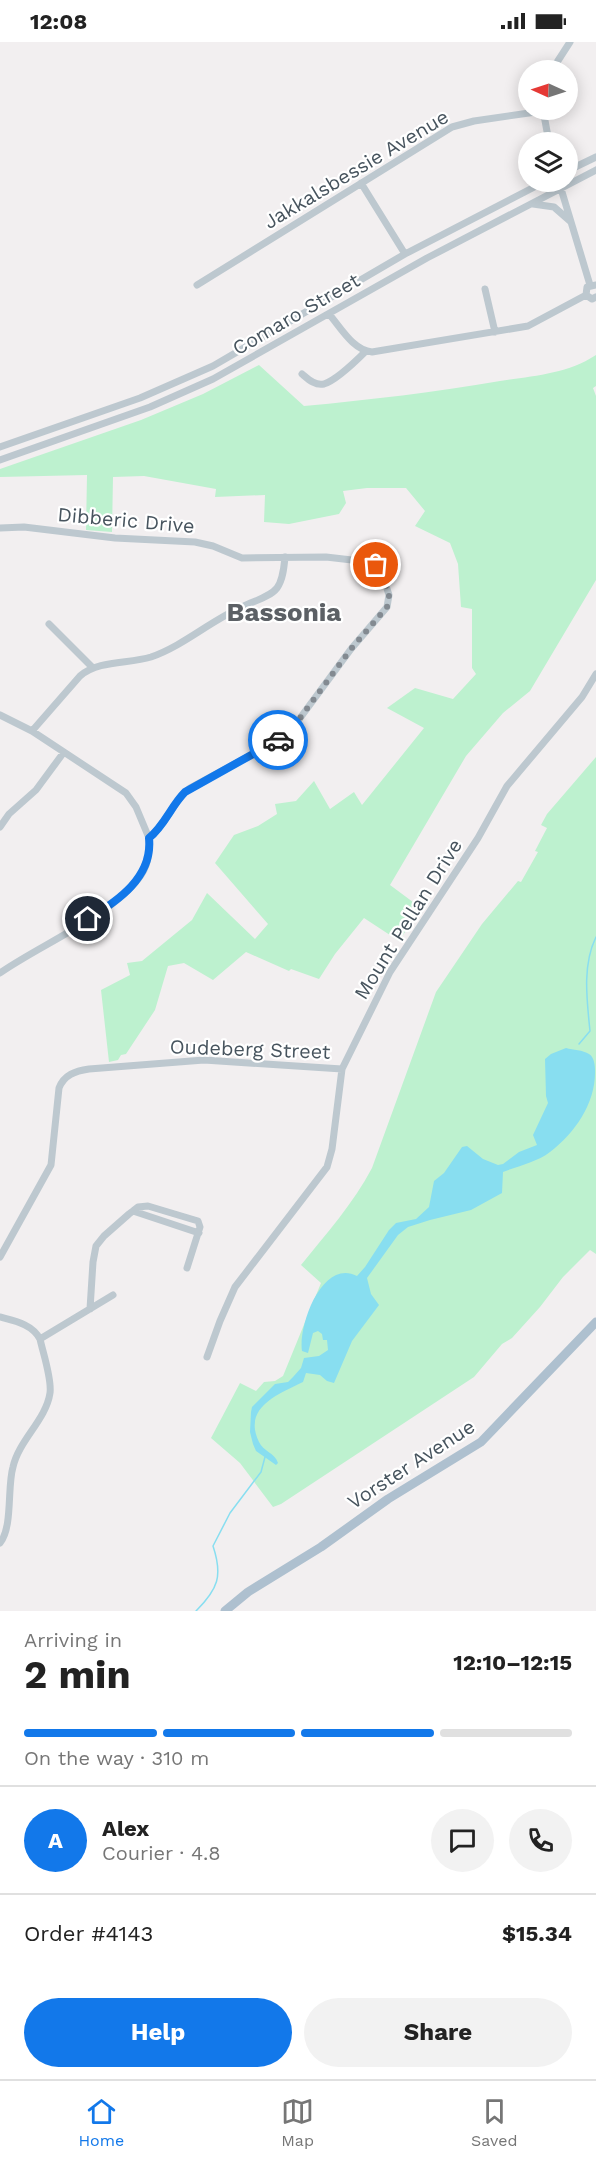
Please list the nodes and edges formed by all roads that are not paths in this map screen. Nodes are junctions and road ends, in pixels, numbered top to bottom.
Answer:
1 (570, 42) edge
2 (558, 60) edge
3 (518, 114) edge
4 (596, 157) edge
5 (578, 166) edge
6 (596, 170) edge
7 (578, 177) edge
8 (361, 183) junction
9 (525, 192) edge
10 (548, 192) edge
11 (562, 192) edge
12 (531, 204) junction
13 (572, 223) junction
14 (405, 254) junction
15 (197, 285) dead end
16 (593, 285) edge
17 (485, 288) dead end
18 (586, 295) junction
19 (596, 297) edge
20 (329, 314) junction
21 (495, 332) junction
22 (366, 351) junction
23 (302, 374) dead end
24 (0, 447) edge
25 (0, 460) edge
26 (0, 528) edge
27 (285, 557) junction
28 (49, 624) dead end
29 (93, 668) junction
30 (596, 674) edge
31 (0, 715) edge
32 (32, 730) junction
33 (64, 752) junction
34 (0, 827) edge
35 (149, 838) junction
36 (0, 973) edge
37 (342, 1069) junction
38 (0, 1257) edge
39 (187, 1268) dead end
40 (112, 1295) dead end
41 (90, 1309) junction
42 (0, 1317) edge
43 (596, 1322) edge
44 (40, 1339) junction
45 (207, 1357) dead end
46 (0, 1543) edge
47 (225, 1611) edge

1 - 2 street
3 - 8 street, Jakkalsbessie Avenue
4 - 5 street
6 - 7 street, Comaro Street
8 - 14 street
8 - 15 street, Jakkalsbessie Avenue
9 - 14 street, Comaro Street
10 - 12 street, Comaro Street
11 - 13 street
12 - 13 street
12 - 20 street, Comaro Street
13 - 16 street
14 - 24 street, Comaro Street
16 - 18 street
17 - 21 street
18 - 19 street
18 - 21 street
20 - 22 street
20 - 25 street, Comaro Street
21 - 22 street
22 - 23 street
26 - 27 street, Dibberic Drive
27 - 29 street
27 - 35 street, Dibberic Drive
28 - 29 street
29 - 32 street
30 - 37 street, Mount Pellan Drive
31 - 32 street
32 - 33 street
33 - 34 street
33 - 35 street
35 - 36 street
37 - 38 street, Oudeberg Street
37 - 45 street, Mount Pellan Drive
39 - 41 street
40 - 41 street
41 - 44 street
42 - 44 street
43 - 47 main road, Vorster Avenue
44 - 46 street

